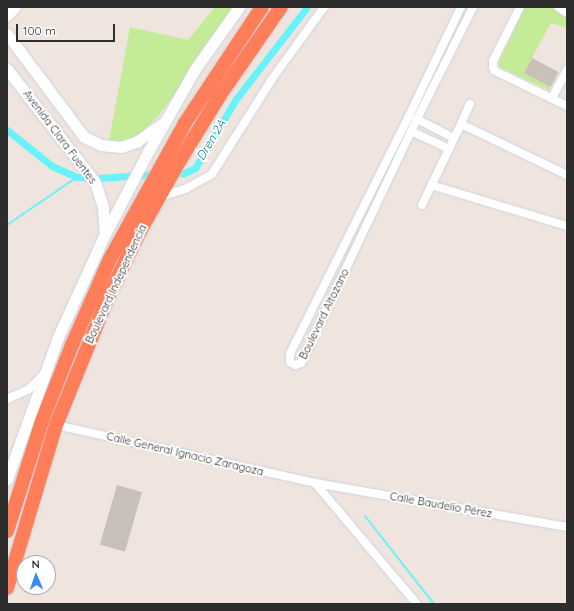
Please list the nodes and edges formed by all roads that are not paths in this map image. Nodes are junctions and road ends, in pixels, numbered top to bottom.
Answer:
1 (15, 7) edge
2 (239, 7) edge
3 (262, 7) edge
4 (281, 7) edge
5 (324, 7) edge
6 (461, 7) edge
7 (473, 7) edge
8 (520, 7) edge
9 (558, 7) edge
10 (567, 13) edge
11 (7, 15) edge
12 (7, 34) edge
13 (7, 69) edge
14 (567, 70) edge
15 (552, 98) junction
16 (470, 104) dead end
17 (567, 106) edge
18 (417, 119) junction
19 (166, 120) junction
20 (461, 124) junction
21 (411, 130) junction
22 (454, 138) junction
23 (449, 149) junction
24 (567, 175) edge
25 (431, 185) junction
26 (159, 197) junction
27 (422, 205) dead end
28 (567, 226) edge
29 (105, 234) junction
30 (44, 374) junction
31 (7, 399) edge
32 (56, 425) junction
33 (7, 478) edge
34 (315, 483) junction
35 (567, 527) edge
36 (7, 531) edge
37 (7, 588) edge
38 (417, 604) edge

1 - 11 main road
2 - 19 main road
3 - 36 highway, Boulevard Independencia
4 - 26 highway, Boulevard Independencia
5 - 26 street
6 - 21 street, Boulevard Altozano
7 - 18 street, Boulevard Altozano
8 - 15 street
9 - 10 street
12 - 19 main road, Avenida Clara Fuentes
13 - 29 main road, Avenida Clara Fuentes
14 - 15 street
15 - 17 street
16 - 20 street
18 - 21 street, Boulevard Altozano
18 - 22 street
19 - 29 main road
20 - 22 street
20 - 24 street
21 - 23 street
22 - 23 street
23 - 25 street
25 - 27 street
25 - 28 street
26 - 32 highway, Boulevard Independencia
29 - 30 main road
30 - 31 street
30 - 33 main road
32 - 34 street, Calle General Ignacio Zaragoza
32 - 37 highway, Boulevard Independencia
34 - 35 street, Calle Baudelio Pérez
34 - 38 street

